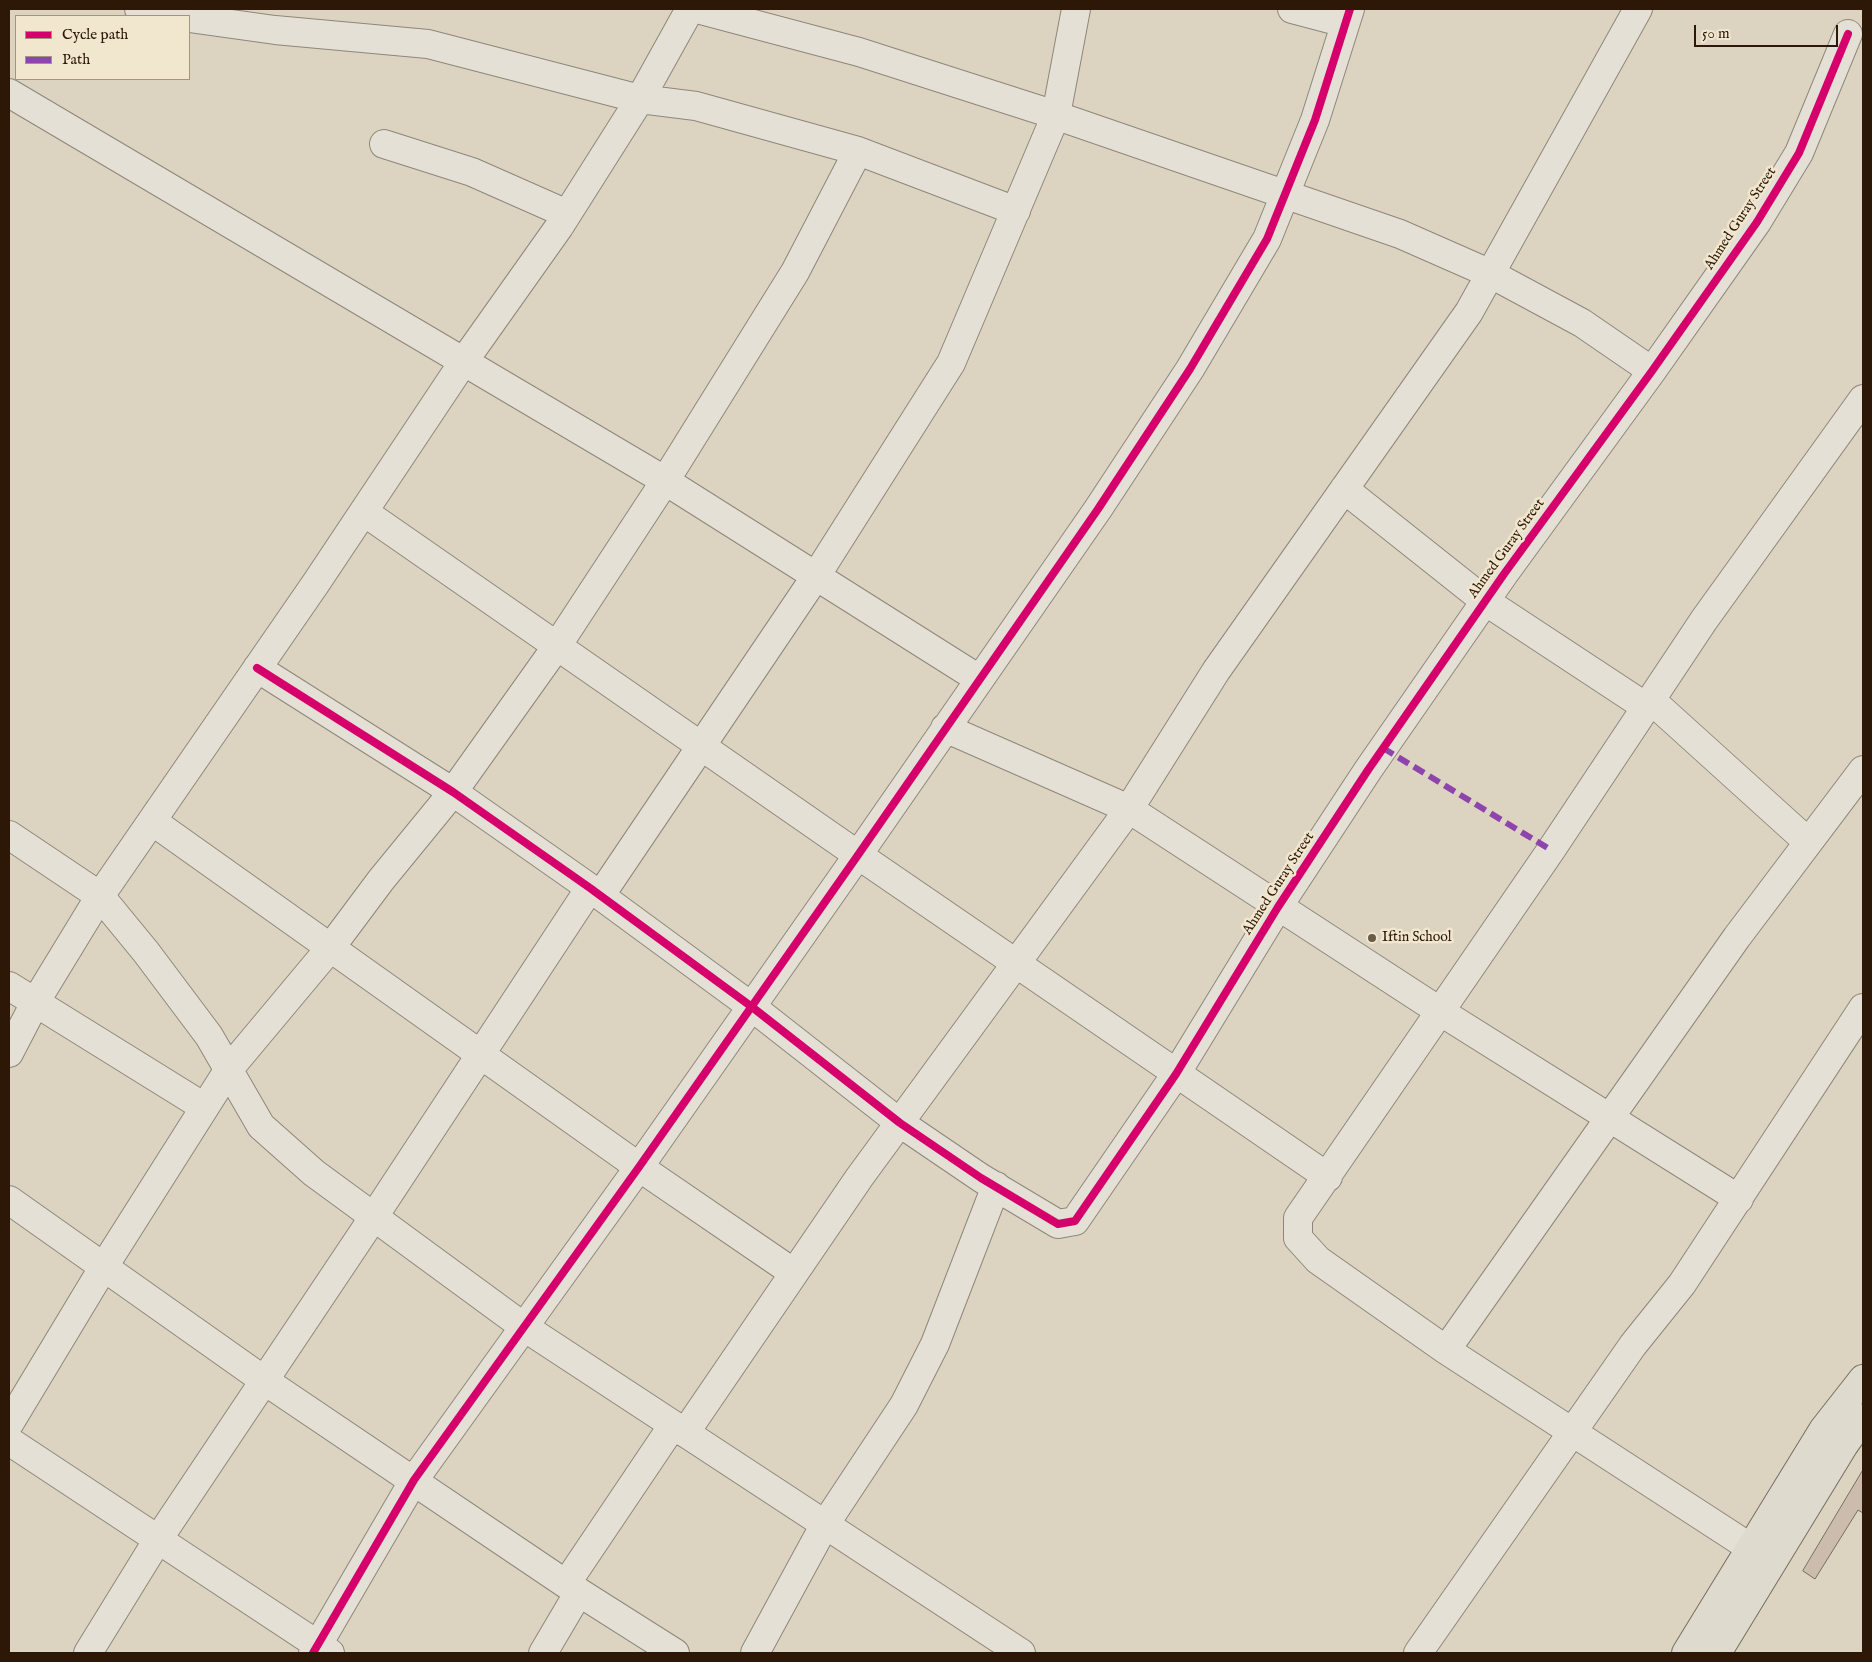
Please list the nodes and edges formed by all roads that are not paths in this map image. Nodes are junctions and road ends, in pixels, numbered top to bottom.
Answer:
1 (138, 9) edge
2 (690, 9) edge
3 (697, 9) edge
4 (1076, 9) edge
5 (1292, 9) edge
6 (1638, 9) edge
7 (173, 15) edge
8 (1347, 16) edge
9 (190, 18) edge
10 (1848, 34) dead end
11 (9, 93) edge
12 (640, 99) junction
13 (1056, 115) junction
14 (384, 144) dead end
15 (858, 152) junction
16 (1287, 193) junction
17 (1016, 211) junction
18 (567, 214) junction
19 (1491, 274) junction
20 (464, 361) junction
21 (1652, 371) junction
22 (1863, 399) edge
23 (665, 481) junction
24 (1344, 489) junction
25 (364, 512) junction
26 (816, 576) junction
27 (1485, 601) junction
28 (557, 646) junction
29 (258, 668) junction
30 (979, 679) junction
31 (1649, 703) junction
32 (945, 728) junction
33 (701, 746) junction
34 (1863, 770) edge
35 (453, 792) junction
36 (1129, 809) junction
37 (152, 821) junction
38 (9, 835) edge
39 (1808, 842) junction
40 (858, 855) junction
41 (595, 892) junction
42 (100, 896) junction
43 (1278, 907) junction
44 (331, 947) junction
45 (1016, 963) junction
46 (9, 986) edge
47 (36, 1002) junction
48 (752, 1007) junction
49 (1863, 1008) edge
50 (1441, 1012) junction
51 (9, 1053) edge
52 (480, 1053) junction
53 (229, 1069) junction
54 (1176, 1074) junction
55 (204, 1107) junction
56 (1610, 1118) junction
57 (900, 1123) junction
58 (639, 1168) junction
59 (1328, 1177) junction
60 (996, 1186) junction
61 (1739, 1199) junction
62 (9, 1200) edge
63 (373, 1218) junction
64 (103, 1268) junction
65 (794, 1273) junction
66 (524, 1327) junction
67 (1446, 1350) junction
68 (1863, 1379) edge
69 (265, 1381) junction
70 (1863, 1418) edge
71 (9, 1424) edge
72 (679, 1429) junction
73 (1571, 1432) junction
74 (9, 1441) edge
75 (414, 1480) junction
76 (824, 1526) junction
77 (157, 1541) junction
78 (1761, 1555) junction
79 (573, 1588) junction
80 (320, 1651) edge
81 (1014, 1652) edge
82 (88, 1653) edge
83 (543, 1653) edge
84 (675, 1653) edge
85 (755, 1653) edge
86 (1418, 1653) edge
87 (1686, 1653) edge
88 (1717, 1653) edge

1 - 7 street
2 - 12 street
3 - 13 street
4 - 13 street
5 - 8 street
6 - 19 street
8 - 16 street
9 - 12 street
10 - 21 street, Ahmed Guray Street
11 - 20 street
12 - 15 street
12 - 18 street
13 - 16 street
13 - 17 street
14 - 18 street
15 - 17 street
15 - 23 street
16 - 19 street
16 - 30 street
17 - 26 street
18 - 20 street
19 - 21 street
19 - 24 street
20 - 23 street
20 - 25 street
21 - 27 street, Ahmed Guray Street
22 - 31 street
23 - 26 street
23 - 28 street
24 - 27 street
24 - 36 street
25 - 28 street
25 - 29 street
26 - 30 street
26 - 33 street
27 - 31 street
27 - 43 street, Ahmed Guray Street
28 - 33 street
28 - 35 street
29 - 35 street, Ahmed Guray Street
29 - 37 street
30 - 32 street
31 - 39 street
31 - 50 street
32 - 36 street
32 - 40 street
33 - 40 street
33 - 41 street
34 - 39 street
35 - 41 street, Ahmed Guray Street
35 - 44 street
36 - 43 street
36 - 45 street
37 - 42 street
37 - 44 street
38 - 42 street
39 - 56 street
40 - 45 street
40 - 48 street
41 - 48 street, Ahmed Guray Street
41 - 52 street
42 - 47 street
42 - 53 street
43 - 50 street
43 - 54 street, Ahmed Guray Street
44 - 52 street
44 - 53 street
45 - 54 street
45 - 57 street
46 - 47 street
47 - 51 street
47 - 55 street
48 - 57 street, Ahmed Guray Street
48 - 58 street
49 - 61 street
50 - 56 street
50 - 59 street
52 - 58 street
52 - 63 street
53 - 55 street
53 - 63 street
54 - 59 street
54 - 60 street, Ahmed Guray Street
55 - 64 street
56 - 61 street
56 - 67 street
57 - 60 street, Ahmed Guray Street
57 - 65 street
58 - 65 street
58 - 66 street
59 - 67 street
60 - 76 street
61 - 73 street
62 - 64 street
63 - 66 street
63 - 69 street
64 - 69 street
64 - 71 street
65 - 72 street
66 - 72 street
66 - 75 street
67 - 73 street
68 - 78 main road
69 - 75 street
69 - 77 street
70 - 78 main road
72 - 76 street
72 - 79 street
73 - 78 street
73 - 86 street
74 - 77 street
75 - 79 street
75 - 80 street
76 - 81 street
76 - 85 street
77 - 80 street
77 - 82 street
78 - 87 main road
78 - 88 main road
79 - 83 street
79 - 84 street

